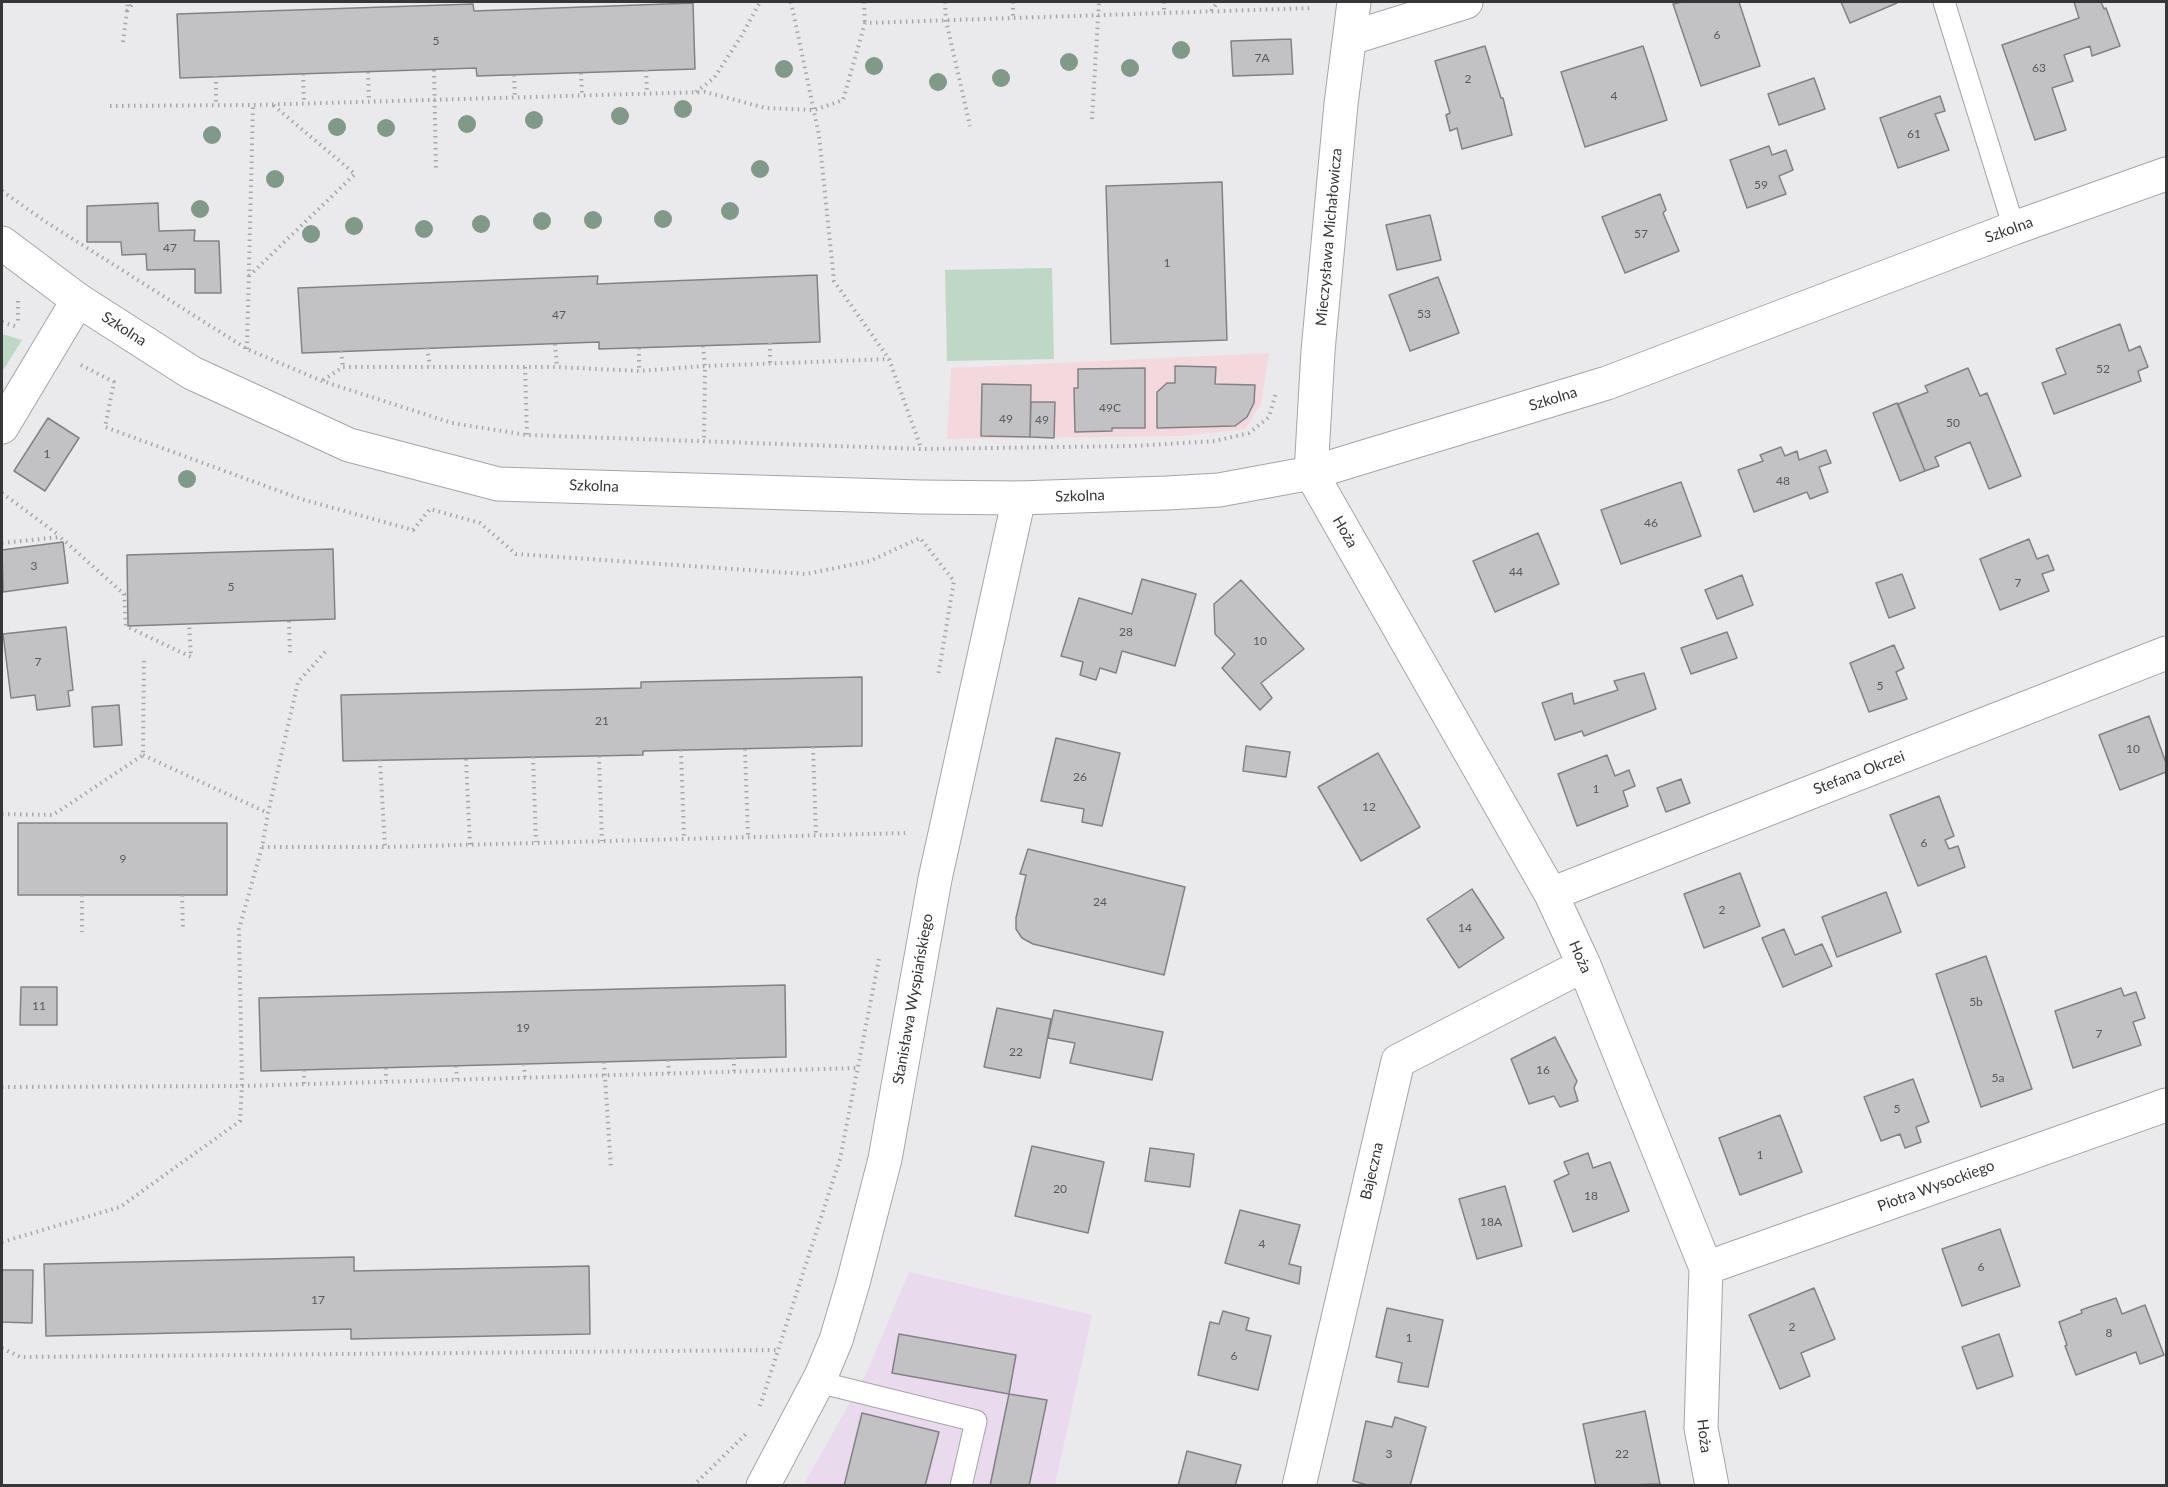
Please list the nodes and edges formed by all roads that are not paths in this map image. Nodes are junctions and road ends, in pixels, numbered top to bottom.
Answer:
1 (1354, 2) edge
2 (1467, 2) edge
3 (1944, 2) edge
4 (1351, 38) junction
5 (2166, 174) edge
6 (2014, 228) junction
7 (2, 243) edge
8 (78, 300) junction
9 (2, 427) edge
10 (1311, 473) junction
11 (1019, 498) junction
12 (2166, 653) edge
13 (1551, 894) junction
14 (1584, 965) junction
15 (2166, 1105) edge
16 (1707, 1268) junction
17 (818, 1382) junction
18 (763, 1485) edge
19 (961, 1485) edge
20 (1299, 1485) edge
21 (1712, 1485) edge

1 - 4 street, Mieczysława Michałowicza
2 - 4 street
3 - 6 lane
4 - 10 street, Mieczysława Michałowicza
5 - 6 street, Szkolna
6 - 10 street, Szkolna
7 - 8 street, Szkolna
8 - 9 street
8 - 11 street, Szkolna
10 - 11 street, Szkolna
10 - 13 street, Hoża
11 - 17 street, Stanisława Wyspiańskiego
12 - 13 street, Stefana Okrzei
13 - 14 street, Hoża
14 - 16 street, Hoża
14 - 20 street, Bajeczna
15 - 16 street, Piotra Wysockiego
16 - 21 street, Hoża
17 - 18 street, Stanisława Wyspiańskiego
17 - 19 lane

